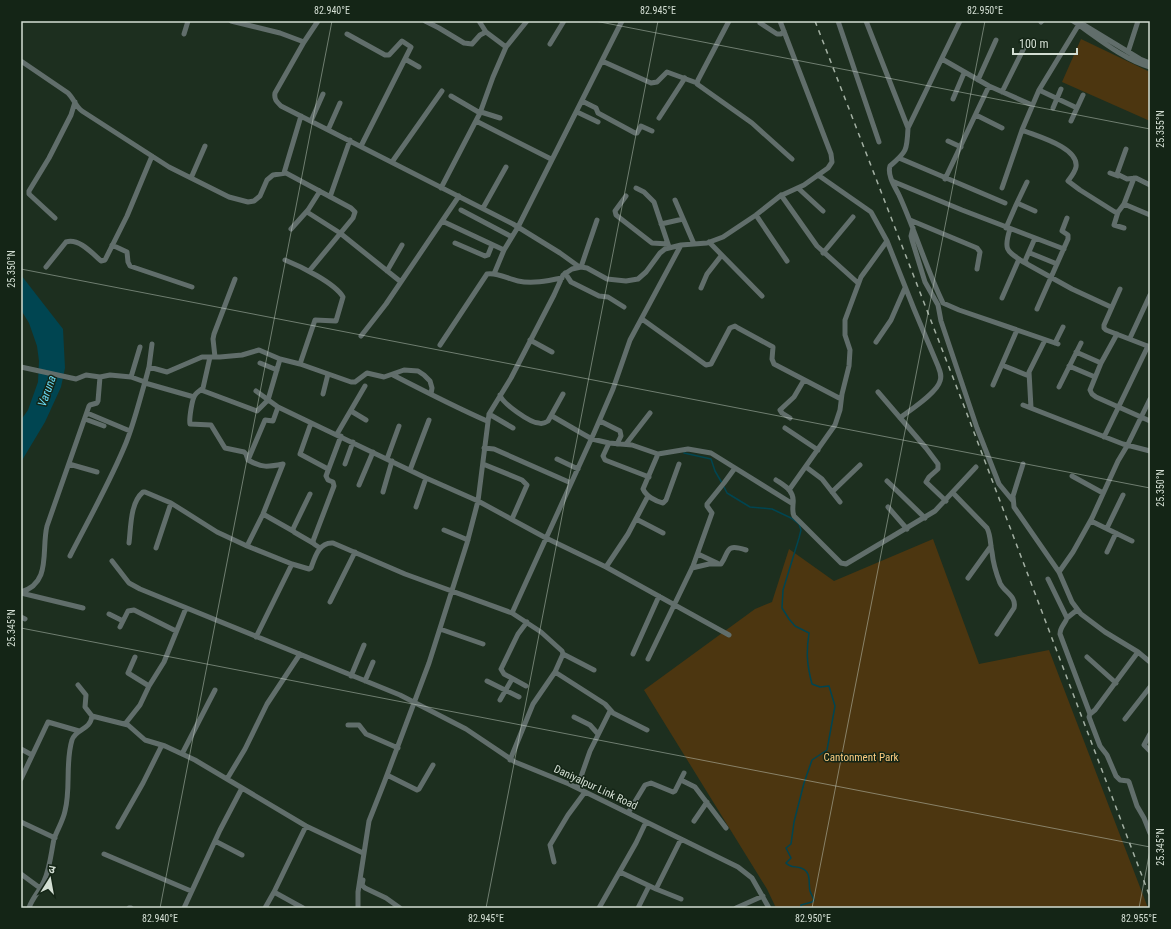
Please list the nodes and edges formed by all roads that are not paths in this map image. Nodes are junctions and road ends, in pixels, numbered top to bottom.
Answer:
1 (188, 21) edge
2 (231, 21) edge
3 (318, 21) edge
4 (425, 21) edge
5 (479, 21) edge
6 (527, 21) edge
7 (564, 21) edge
8 (622, 21) edge
9 (729, 21) edge
10 (780, 21) edge
11 (838, 21) edge
12 (866, 21) edge
13 (960, 21) edge
14 (1073, 21) edge
15 (1138, 21) edge
16 (760, 22) dead end
17 (1080, 22) edge
18 (784, 31) junction
19 (486, 32) junction
20 (184, 34) dead end
21 (347, 34) dead end
22 (996, 40) dead end
23 (304, 42) junction
24 (550, 44) dead end
25 (1025, 46) dead end
26 (506, 47) junction
27 (1128, 52) junction
28 (405, 59) junction
29 (942, 59) junction
30 (21, 61) edge
31 (602, 61) junction
32 (1150, 63) edge
33 (420, 67) dead end
34 (1150, 67) edge
35 (964, 73) junction
36 (685, 78) junction
37 (978, 80) junction
38 (697, 83) junction
39 (989, 86) junction
40 (1061, 89) dead end
41 (1039, 90) junction
42 (442, 91) dead end
43 (1002, 92) junction
44 (323, 94) dead end
45 (1083, 95) dead end
46 (451, 96) dead end
47 (953, 98) dead end
48 (1057, 98) junction
49 (582, 101) junction
50 (75, 102) junction
51 (340, 103) dead end
52 (1032, 105) junction
53 (1053, 108) dead end
54 (1077, 108) junction
55 (577, 112) junction
56 (481, 113) junction
57 (976, 115) junction
58 (301, 116) junction
59 (500, 118) dead end
60 (659, 118) dead end
61 (1071, 120) dead end
62 (311, 121) junction
63 (476, 121) junction
64 (598, 122) dead end
65 (908, 128) junction
66 (1002, 128) dead end
67 (328, 130) junction
68 (1022, 130) junction
69 (652, 131) dead end
70 (350, 140) junction
71 (948, 141) dead end
72 (879, 142) dead end
73 (205, 146) dead end
74 (361, 146) junction
75 (961, 148) junction
76 (1126, 149) dead end
77 (152, 156) junction
78 (899, 158) junction
79 (552, 159) junction
80 (792, 160) dead end
81 (392, 162) junction
82 (506, 167) dead end
83 (284, 173) junction
84 (1110, 173) dead end
85 (818, 175) junction
86 (1118, 176) junction
87 (191, 178) junction
88 (1134, 178) junction
89 (945, 179) junction
90 (892, 181) junction
91 (1027, 182) dead end
92 (1150, 185) edge
93 (441, 188) junction
94 (636, 188) dead end
95 (798, 188) junction
96 (1002, 188) dead end
97 (320, 191) junction
98 (781, 195) junction
99 (459, 196) junction
100 (626, 196) dead end
101 (330, 197) junction
102 (675, 200) dead end
103 (1005, 203) dead end
104 (1016, 203) junction
105 (1124, 204) junction
106 (483, 208) junction
107 (461, 210) dead end
108 (823, 211) dead end
109 (1035, 211) dead end
110 (307, 212) junction
111 (1118, 212) junction
112 (756, 215) junction
113 (1150, 215) edge
114 (853, 217) dead end
115 (55, 218) dead end
116 (1067, 218) dead end
117 (683, 219) junction
118 (597, 220) dead end
119 (910, 220) junction
120 (442, 221) junction
121 (662, 224) junction
122 (518, 227) junction
123 (913, 228) junction
124 (1008, 228) junction
125 (1124, 228) dead end
126 (290, 229) dead end
127 (340, 234) junction
128 (512, 237) junction
129 (1035, 238) junction
130 (887, 241) junction
131 (709, 242) junction
132 (455, 243) dead end
133 (694, 244) junction
134 (112, 245) junction
135 (402, 245) dead end
136 (492, 245) junction
137 (668, 246) junction
138 (681, 246) junction
139 (1064, 249) junction
140 (504, 250) junction
141 (1030, 252) junction
142 (823, 253) junction
143 (721, 256) junction
144 (1019, 259) junction
145 (285, 260) dead end
146 (787, 261) dead end
147 (1025, 263) junction
148 (1057, 264) junction
149 (580, 266) junction
150 (46, 267) dead end
151 (977, 268) dead end
152 (310, 270) junction
153 (387, 271) junction
154 (494, 274) junction
155 (563, 276) junction
156 (1052, 278) junction
157 (235, 279) dead end
158 (401, 282) junction
159 (858, 283) junction
160 (192, 287) dead end
161 (701, 288) dead end
162 (905, 288) junction
163 (1120, 289) dead end
164 (1150, 295) edge
165 (762, 296) dead end
166 (1002, 298) dead end
167 (1148, 304) edge
168 (624, 308) dead end
169 (1111, 308) junction
170 (1038, 309) dead end
171 (642, 319) junction
172 (1063, 327) dead end
173 (1017, 330) junction
174 (1117, 334) junction
175 (361, 336) dead end
176 (1130, 338) junction
177 (530, 340) junction
178 (1045, 340) junction
179 (876, 342) dead end
180 (1081, 343) dead end
181 (152, 344) dead end
182 (440, 346) dead end
183 (1149, 346) edge
184 (140, 347) dead end
185 (552, 352) dead end
186 (1076, 352) junction
187 (212, 357) junction
188 (280, 359) junction
189 (260, 363) dead end
190 (1101, 363) junction
191 (300, 364) junction
192 (1002, 365) junction
193 (21, 366) edge
194 (1070, 366) junction
195 (149, 367) junction
196 (277, 370) junction
197 (328, 374) junction
198 (393, 375) junction
199 (131, 376) junction
200 (1029, 376) junction
201 (100, 377) junction
202 (1095, 377) junction
203 (804, 380) junction
204 (145, 382) junction
205 (993, 385) dead end
206 (365, 386) dead end
207 (1060, 387) dead end
208 (201, 390) junction
209 (256, 391) dead end
210 (878, 392) dead end
211 (323, 394) dead end
212 (431, 394) junction
213 (563, 394) dead end
214 (500, 395) junction
215 (194, 397) junction
216 (841, 399) junction
217 (1150, 399) edge
218 (268, 400) junction
219 (1023, 405) dead end
220 (278, 407) junction
221 (1119, 407) junction
222 (1031, 408) junction
223 (351, 411) junction
224 (87, 413) junction
225 (650, 413) dead end
226 (488, 414) junction
227 (552, 416) junction
228 (1142, 417) junction
229 (790, 418) dead end
230 (900, 418) junction
231 (85, 419) junction
232 (366, 420) dead end
233 (429, 420) dead end
234 (487, 421) junction
235 (600, 421) junction
236 (1150, 421) edge
237 (311, 422) junction
238 (104, 426) dead end
239 (400, 426) dead end
240 (513, 428) dead end
241 (786, 428) dead end
242 (130, 431) junction
243 (339, 435) junction
244 (1104, 437) junction
245 (592, 438) junction
246 (353, 442) junction
247 (609, 443) junction
248 (616, 444) junction
249 (626, 444) junction
250 (1127, 446) junction
251 (484, 448) junction
252 (818, 450) junction
253 (1150, 451) edge
254 (373, 452) junction
255 (658, 454) junction
256 (557, 459) dead end
257 (248, 460) junction
258 (390, 460) junction
259 (69, 464) junction
260 (345, 464) dead end
261 (483, 464) junction
262 (679, 464) dead end
263 (1023, 464) dead end
264 (860, 465) dead end
265 (806, 467) junction
266 (976, 467) dead end
267 (735, 468) junction
268 (328, 469) junction
269 (578, 469) junction
270 (410, 470) junction
271 (97, 472) dead end
272 (1072, 476) dead end
273 (649, 477) junction
274 (426, 478) junction
275 (776, 480) dead end
276 (887, 481) dead end
277 (572, 483) junction
278 (359, 485) dead end
279 (789, 490) junction
280 (383, 492) dead end
281 (832, 492) junction
282 (953, 493) junction
283 (1103, 493) junction
284 (310, 494) dead end
285 (1123, 495) dead end
286 (648, 496) junction
287 (478, 501) junction
288 (946, 501) junction
289 (1013, 501) junction
290 (840, 502) dead end
291 (171, 503) junction
292 (793, 504) junction
293 (888, 507) dead end
294 (416, 508) dead end
295 (263, 514) junction
296 (925, 518) junction
297 (512, 519) junction
298 (636, 519) junction
299 (1091, 521) junction
300 (1107, 528) junction
301 (907, 529) junction
302 (444, 530) dead end
303 (293, 531) junction
304 (663, 533) dead end
305 (1116, 533) junction
306 (546, 538) junction
307 (468, 540) junction
308 (1132, 540) dead end
309 (129, 543) dead end
310 (313, 543) junction
311 (247, 546) junction
312 (991, 546) junction
313 (156, 548) dead end
314 (320, 548) junction
315 (746, 550) dead end
316 (355, 552) junction
317 (1107, 552) dead end
318 (698, 554) junction
319 (70, 556) dead end
320 (112, 561) dead end
321 (292, 564) junction
322 (719, 564) junction
323 (606, 567) junction
324 (692, 568) junction
325 (1059, 572) junction
326 (968, 578) dead end
327 (1048, 579) dead end
328 (452, 592) junction
329 (21, 593) edge
330 (659, 596) junction
331 (330, 602) dead end
332 (674, 604) junction
333 (83, 608) dead end
334 (186, 608) junction
335 (1077, 610) junction
336 (512, 613) junction
337 (109, 614) dead end
338 (1067, 618) junction
339 (123, 621) junction
340 (527, 622) junction
341 (120, 627) dead end
342 (440, 629) junction
343 (176, 631) junction
344 (997, 634) dead end
345 (729, 635) dead end
346 (256, 637) junction
347 (482, 644) dead end
348 (364, 645) dead end
349 (1138, 652) junction
350 (300, 654) junction
351 (563, 654) junction
352 (633, 654) dead end
353 (1087, 656) dead end
354 (135, 657) dead end
355 (648, 659) dead end
356 (373, 662) dead end
357 (1150, 662) edge
358 (594, 670) dead end
359 (555, 672) junction
360 (351, 676) junction
361 (512, 679) junction
362 (365, 681) junction
363 (487, 681) dead end
364 (1116, 683) junction
365 (78, 685) dead end
366 (150, 686) junction
367 (526, 686) dead end
368 (1150, 687) edge
369 (215, 690) dead end
370 (506, 690) junction
371 (519, 697) dead end
372 (500, 700) dead end
373 (414, 703) junction
374 (610, 711) junction
375 (1090, 714) junction
376 (92, 716) junction
377 (574, 717) dead end
378 (1125, 719) dead end
379 (125, 724) junction
380 (348, 725) dead end
381 (647, 730) dead end
382 (79, 731) junction
383 (598, 734) junction
384 (1150, 734) edge
385 (162, 745) junction
386 (398, 748) junction
387 (21, 749) edge
388 (1150, 751) edge
389 (182, 754) junction
390 (32, 755) junction
391 (510, 760) junction
392 (433, 765) dead end
393 (684, 773) dead end
394 (387, 775) junction
395 (21, 779) edge
396 (227, 779) junction
397 (681, 780) junction
398 (242, 788) junction
399 (577, 788) junction
400 (585, 792) junction
401 (707, 802) junction
402 (628, 813) junction
403 (694, 821) dead end
404 (21, 822) edge
405 (646, 822) junction
406 (306, 826) junction
407 (118, 827) dead end
408 (726, 828) dead end
409 (1150, 833) edge
410 (55, 838) junction
411 (681, 839) junction
412 (215, 841) junction
413 (363, 853) junction
414 (104, 854) dead end
415 (242, 854) dead end
416 (554, 862) dead end
417 (361, 869) junction
418 (620, 872) junction
419 (21, 874) edge
420 (649, 886) junction
421 (40, 888) junction
422 (656, 889) junction
423 (191, 891) junction
424 (274, 892) junction
425 (763, 896) junction
426 (681, 899) dead end
427 (293, 902) junction
428 (29, 908) edge
429 (184, 908) edge
430 (264, 908) edge
431 (290, 908) edge
432 (303, 908) edge
433 (358, 908) edge
434 (400, 908) edge
435 (599, 908) edge
436 (638, 908) edge
437 (736, 908) edge
438 (769, 908) edge

1 - 20 street
2 - 23 street
3 - 23 street
4 - 19 street
5 - 19 street
6 - 26 street
7 - 24 street
8 - 31 street
9 - 38 street
10 - 18 street
11 - 72 street
12 - 65 street
13 - 29 street
14 - 17 street
15 - 27 street
16 - 18 street
17 - 27 street
17 - 34 street
17 - 41 street
18 - 85 street
19 - 26 street
21 - 28 street
22 - 37 street
23 - 58 street
25 - 43 street
26 - 56 street
27 - 32 street
28 - 33 street
28 - 74 street
29 - 35 street
29 - 65 street
30 - 50 street
31 - 36 street
31 - 49 street
35 - 37 street
35 - 47 street
36 - 38 street
36 - 60 street
37 - 39 street
38 - 80 street
39 - 43 street
39 - 57 street
40 - 48 street
41 - 48 street
41 - 52 street
42 - 81 street
43 - 52 street
44 - 62 street
45 - 54 street
46 - 56 street
48 - 53 street
48 - 54 street
49 - 55 street
49 - 69 street
50 - 77 street
50 - 115 street
51 - 67 street
52 - 68 street
54 - 61 street
55 - 64 street
55 - 79 street
56 - 59 street
56 - 63 street
57 - 66 street
57 - 75 street
58 - 62 street
58 - 83 street
62 - 67 street
63 - 79 street
63 - 93 street
65 - 78 street
67 - 70 street
68 - 96 street
68 - 111 street
70 - 74 street
70 - 101 street
71 - 75 street
73 - 87 street
74 - 81 street
75 - 89 street
76 - 86 street
77 - 87 street
77 - 134 street
78 - 89 street
78 - 90 street
79 - 122 street
81 - 93 street
82 - 106 street
83 - 87 street
83 - 97 street
84 - 86 street
85 - 95 street
85 - 130 street
86 - 88 street
88 - 92 street
88 - 105 street
89 - 103 street
90 - 119 street
90 - 124 street
91 - 104 street
93 - 99 street
94 - 121 street
95 - 98 street
95 - 108 street
97 - 101 street
97 - 110 street
98 - 112 street
98 - 142 street
99 - 106 street
99 - 120 street
100 - 137 street
101 - 127 street
102 - 117 street
104 - 109 street
104 - 124 street
105 - 111 street
105 - 113 street
106 - 122 street
107 - 128 street
110 - 126 street
110 - 127 street
111 - 125 street
112 - 131 street
112 - 146 street
114 - 142 street
116 - 139 street
117 - 121 street
117 - 133 street
118 - 149 street
119 - 123 street
119 - 151 street
120 - 136 street
120 - 158 street
121 - 137 street
122 - 128 street
122 - 149 street
123 - 173 street
123 - 289 street
124 - 129 street
124 - 144 street
127 - 152 street
127 - 153 street
128 - 140 street
129 - 139 street
129 - 141 street
130 - 159 street
130 - 162 street
131 - 133 street
131 - 143 street
132 - 136 street
133 - 138 street
134 - 150 street
134 - 160 street
135 - 153 street
136 - 140 street
137 - 138 street
137 - 149 street
138 - 171 street
139 - 148 street
140 - 154 street
141 - 147 street
141 - 148 street
142 - 159 street
143 - 161 street
143 - 165 street
144 - 147 street
144 - 166 street
145 - 152 street
147 - 156 street
148 - 156 street
149 - 155 street
152 - 191 street
153 - 158 street
154 - 155 street
154 - 182 street
155 - 168 street
155 - 177 street
156 - 169 street
156 - 170 street
157 - 187 street
158 - 175 street
159 - 216 street
162 - 179 street
162 - 230 street
163 - 169 street
164 - 167 street
167 - 176 street
169 - 174 street
171 - 203 street
171 - 235 street
172 - 178 street
173 - 178 street
173 - 192 street
174 - 176 street
174 - 190 street
176 - 183 street
177 - 185 street
177 - 214 street
178 - 200 street
180 - 186 street
181 - 195 street
183 - 221 street
184 - 199 street
186 - 190 street
186 - 194 street
187 - 188 street
187 - 195 street
187 - 208 street
188 - 191 street
188 - 196 street
189 - 196 street
190 - 202 street
191 - 197 street
192 - 200 street
192 - 205 street
193 - 201 street
194 - 202 street
194 - 207 street
195 - 204 street
196 - 218 street
197 - 198 street
197 - 211 street
198 - 212 street
198 - 212 street
199 - 201 street
199 - 204 street
200 - 222 street
201 - 224 street
202 - 221 street
203 - 216 street
203 - 229 street
204 - 215 street
204 - 242 street
206 - 223 street
208 - 215 street
208 - 218 street
209 - 218 street
210 - 230 street
212 - 234 street
213 - 227 street
214 - 226 street
214 - 227 street
215 - 257 street
216 - 252 street
217 - 228 street
218 - 220 street
219 - 222 street
220 - 237 street
220 - 257 street
221 - 228 street
221 - 244 street
222 - 244 street
223 - 232 street
223 - 243 street
224 - 231 street
224 - 242 street
225 - 249 street
226 - 234 street
226 - 240 street
227 - 245 street
228 - 236 street
228 - 250 street
230 - 288 street
231 - 238 street
231 - 259 street
233 - 270 street
234 - 251 street
235 - 245 street
235 - 248 street
237 - 243 street
237 - 268 street
239 - 258 street
241 - 252 street
242 - 319 street
243 - 246 street
243 - 268 street
244 - 250 street
245 - 247 street
245 - 269 street
246 - 254 street
246 - 260 street
247 - 248 street
247 - 273 street
248 - 249 street
249 - 255 street
250 - 253 street
250 - 283 street
251 - 261 street
251 - 277 street
252 - 265 street
254 - 258 street
254 - 278 street
255 - 267 street
255 - 273 street
256 - 269 street
257 - 295 street
258 - 270 street
258 - 280 street
259 - 271 street
259 - 329 street
261 - 287 street
261 - 297 street
262 - 286 street
263 - 289 street
264 - 281 street
265 - 279 street
265 - 281 street
266 - 282 street
267 - 292 street
267 - 318 street
268 - 310 street
269 - 277 street
270 - 274 street
272 - 283 street
273 - 286 street
274 - 287 street
274 - 294 street
275 - 279 street
276 - 296 street
277 - 306 street
279 - 292 street
281 - 290 street
282 - 288 street
282 - 312 street
283 - 299 street
284 - 303 street
285 - 300 street
286 - 298 street
287 - 297 street
287 - 307 street
288 - 296 street
289 - 325 street
291 - 309 street
291 - 311 street
291 - 313 street
292 - 301 street
293 - 301 street
295 - 303 street
295 - 311 street
296 - 301 street
297 - 306 street
298 - 304 street
298 - 323 street
299 - 300 street
299 - 325 street
300 - 305 street
302 - 307 street
303 - 310 street
305 - 308 street
305 - 317 street
306 - 323 street
306 - 336 street
307 - 328 street
310 - 314 street
311 - 321 street
312 - 326 street
312 - 344 street
314 - 316 street
314 - 321 street
315 - 322 street
316 - 328 street
316 - 331 street
318 - 322 street
318 - 324 street
320 - 334 street, Daniyalpur Link Road
321 - 346 street
322 - 324 street
323 - 330 street
324 - 332 street
325 - 335 street
327 - 338 street
328 - 336 street
328 - 342 street
329 - 333 street
330 - 332 street
330 - 352 street
332 - 345 street
332 - 355 street
334 - 343 street
334 - 346 street, Daniyalpur Link Road
335 - 338 street
335 - 349 street
336 - 340 street
337 - 339 street
338 - 375 street
339 - 341 street
339 - 343 street
340 - 351 street
340 - 361 street
342 - 347 street
342 - 373 street
343 - 366 street
346 - 350 street, Daniyalpur Link Road
348 - 360 street
349 - 357 street
349 - 364 street
350 - 360 street, Daniyalpur Link Road
350 - 396 street
351 - 358 street
351 - 359 street
353 - 364 street
354 - 366 street
356 - 362 street
359 - 374 street
359 - 391 street
360 - 362 street, Daniyalpur Link Road
361 - 367 street
361 - 370 street
362 - 373 street, Daniyalpur Link Road
363 - 370 street
364 - 375 street
365 - 376 street
366 - 379 street
368 - 378 street
369 - 389 street
370 - 371 street
370 - 372 street
373 - 386 street
373 - 391 street, Daniyalpur Link Road
374 - 381 street
374 - 383 street
375 - 409 street
376 - 379 street
376 - 382 street
377 - 383 street
379 - 385 street
380 - 386 street
382 - 390 street
382 - 410 street
383 - 399 street
384 - 388 street
385 - 389 street
385 - 407 street
386 - 394 street
387 - 390 street
389 - 396 street
390 - 395 street
391 - 399 street, Daniyalpur Link Road
392 - 394 street
393 - 397 street
394 - 413 street
396 - 398 street
397 - 401 street
397 - 402 street
398 - 406 street
398 - 412 street
399 - 400 street, Daniyalpur Link Road
400 - 402 street, Daniyalpur Link Road
400 - 416 street
401 - 403 street
401 - 408 street
402 - 405 street, Daniyalpur Link Road
404 - 410 street
405 - 411 street, Daniyalpur Link Road
405 - 418 street
406 - 413 street
406 - 424 street
410 - 421 street
411 - 422 street
411 - 425 street, Daniyalpur Link Road
412 - 415 street
412 - 423 street
413 - 417 street
414 - 423 street
417 - 433 street
417 - 434 street
418 - 420 street
418 - 435 street
419 - 421 street
420 - 422 street
420 - 436 street
421 - 428 street
422 - 426 street
423 - 429 street
424 - 427 street
424 - 430 street
425 - 437 street
425 - 438 street, Daniyalpur Link Road
427 - 431 street
427 - 432 street

